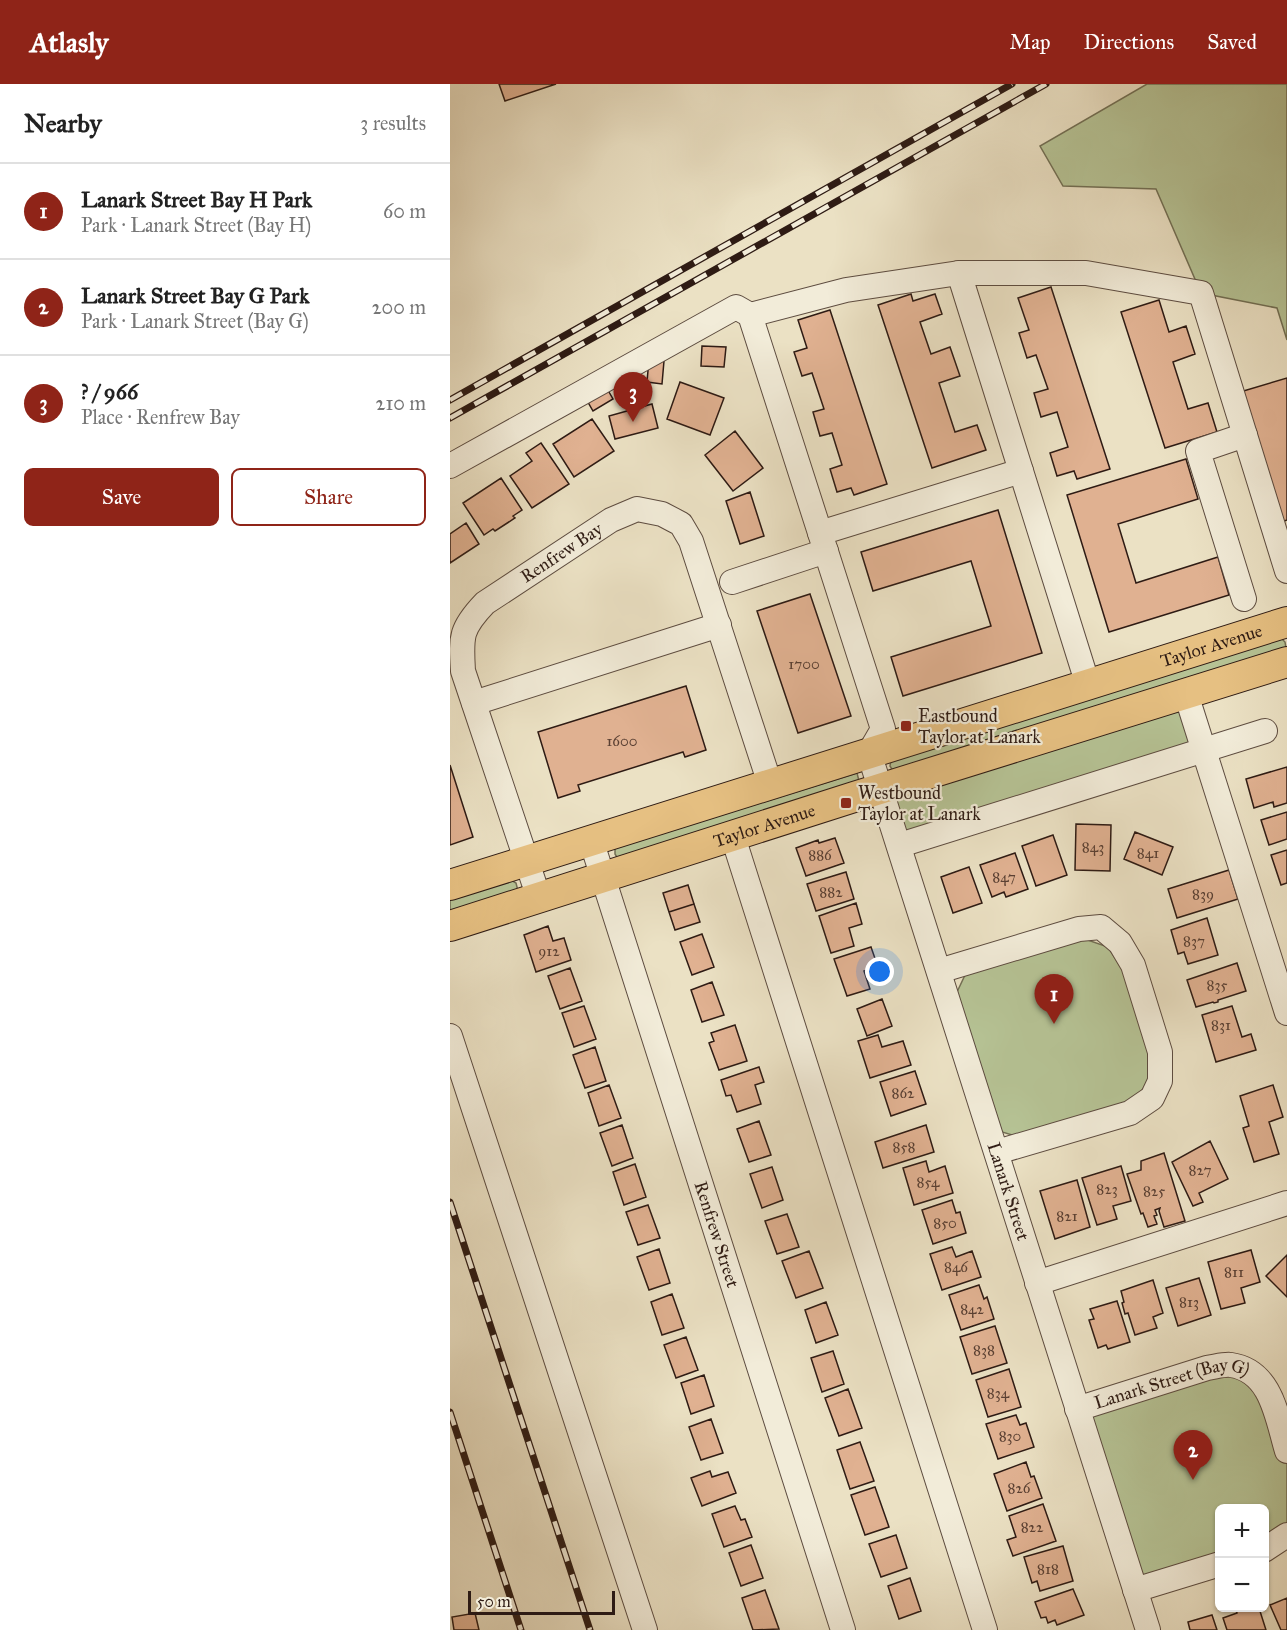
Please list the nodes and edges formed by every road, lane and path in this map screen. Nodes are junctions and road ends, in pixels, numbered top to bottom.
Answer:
1 (959, 273) junction
2 (750, 315) junction
3 (1245, 435) junction
4 (450, 466) edge
5 (1021, 471) junction
6 (823, 542) junction
7 (1287, 570) edge
8 (732, 582) dead end
9 (1244, 599) dead end
10 (1287, 622) edge
11 (719, 625) junction
12 (1287, 662) edge
13 (1088, 685) junction
14 (1186, 694) junction
15 (474, 703) junction
16 (1265, 731) dead end
17 (1204, 750) junction
18 (869, 753) junction
19 (770, 784) junction
20 (882, 789) junction
21 (733, 837) junction
22 (591, 840) junction
23 (900, 845) junction
24 (527, 860) junction
25 (603, 879) junction
26 (450, 885) edge
27 (539, 898) junction
28 (450, 926) edge
29 (939, 971) junction
30 (1287, 1013) edge
31 (450, 1036) edge
32 (997, 1152) junction
33 (1287, 1203) edge
34 (1037, 1283) junction
35 (1077, 1409) junction
36 (1287, 1451) edge
37 (1287, 1535) edge
38 (1269, 1547) edge
39 (1215, 1566) edge
40 (1135, 1590) junction
41 (645, 1630) edge
42 (843, 1630) edge
43 (985, 1630) edge
44 (1148, 1630) edge

1 - 2 street
1 - 3 street
1 - 5 street
2 - 4 street
2 - 6 street
3 - 7 street
3 - 9 street
5 - 6 street
5 - 13 street
6 - 8 street
6 - 18 street
10 - 13 main road, Taylor Avenue
11 - 15 street
11 - 15 street, Renfrew Bay
11 - 19 street, Renfrew Bay
12 - 14 main road, Taylor Avenue
13 - 18 main road, Taylor Avenue
14 - 17 street
14 - 20 main road, Taylor Avenue
15 - 24 street, Renfrew Bay
16 - 17 street
17 - 23 street
17 - 30 street
18 - 19 main road, Taylor Avenue
18 - 20 street, Lanark Street
19 - 22 main road, Taylor Avenue
20 - 21 main road, Taylor Avenue
20 - 23 street, Lanark Street
21 - 25 main road, Taylor Avenue
21 - 43 street
22 - 24 main road, Taylor Avenue
22 - 25 street, Renfrew Street
23 - 29 street, Lanark Street
24 - 26 main road, Taylor Avenue
24 - 27 street, Renfrew Bay
25 - 27 main road, Taylor Avenue
25 - 42 street, Renfrew Street
27 - 28 main road, Taylor Avenue
29 - 32 street, Lanark Street
29 - 32 street
31 - 41 street
32 - 34 street, Lanark Street
33 - 34 street
34 - 35 street, Lanark Street
35 - 36 street, Lanark Street (Bay G)
35 - 40 street, Lanark Street
37 - 38 street
39 - 40 street
40 - 44 street, Lanark Street

